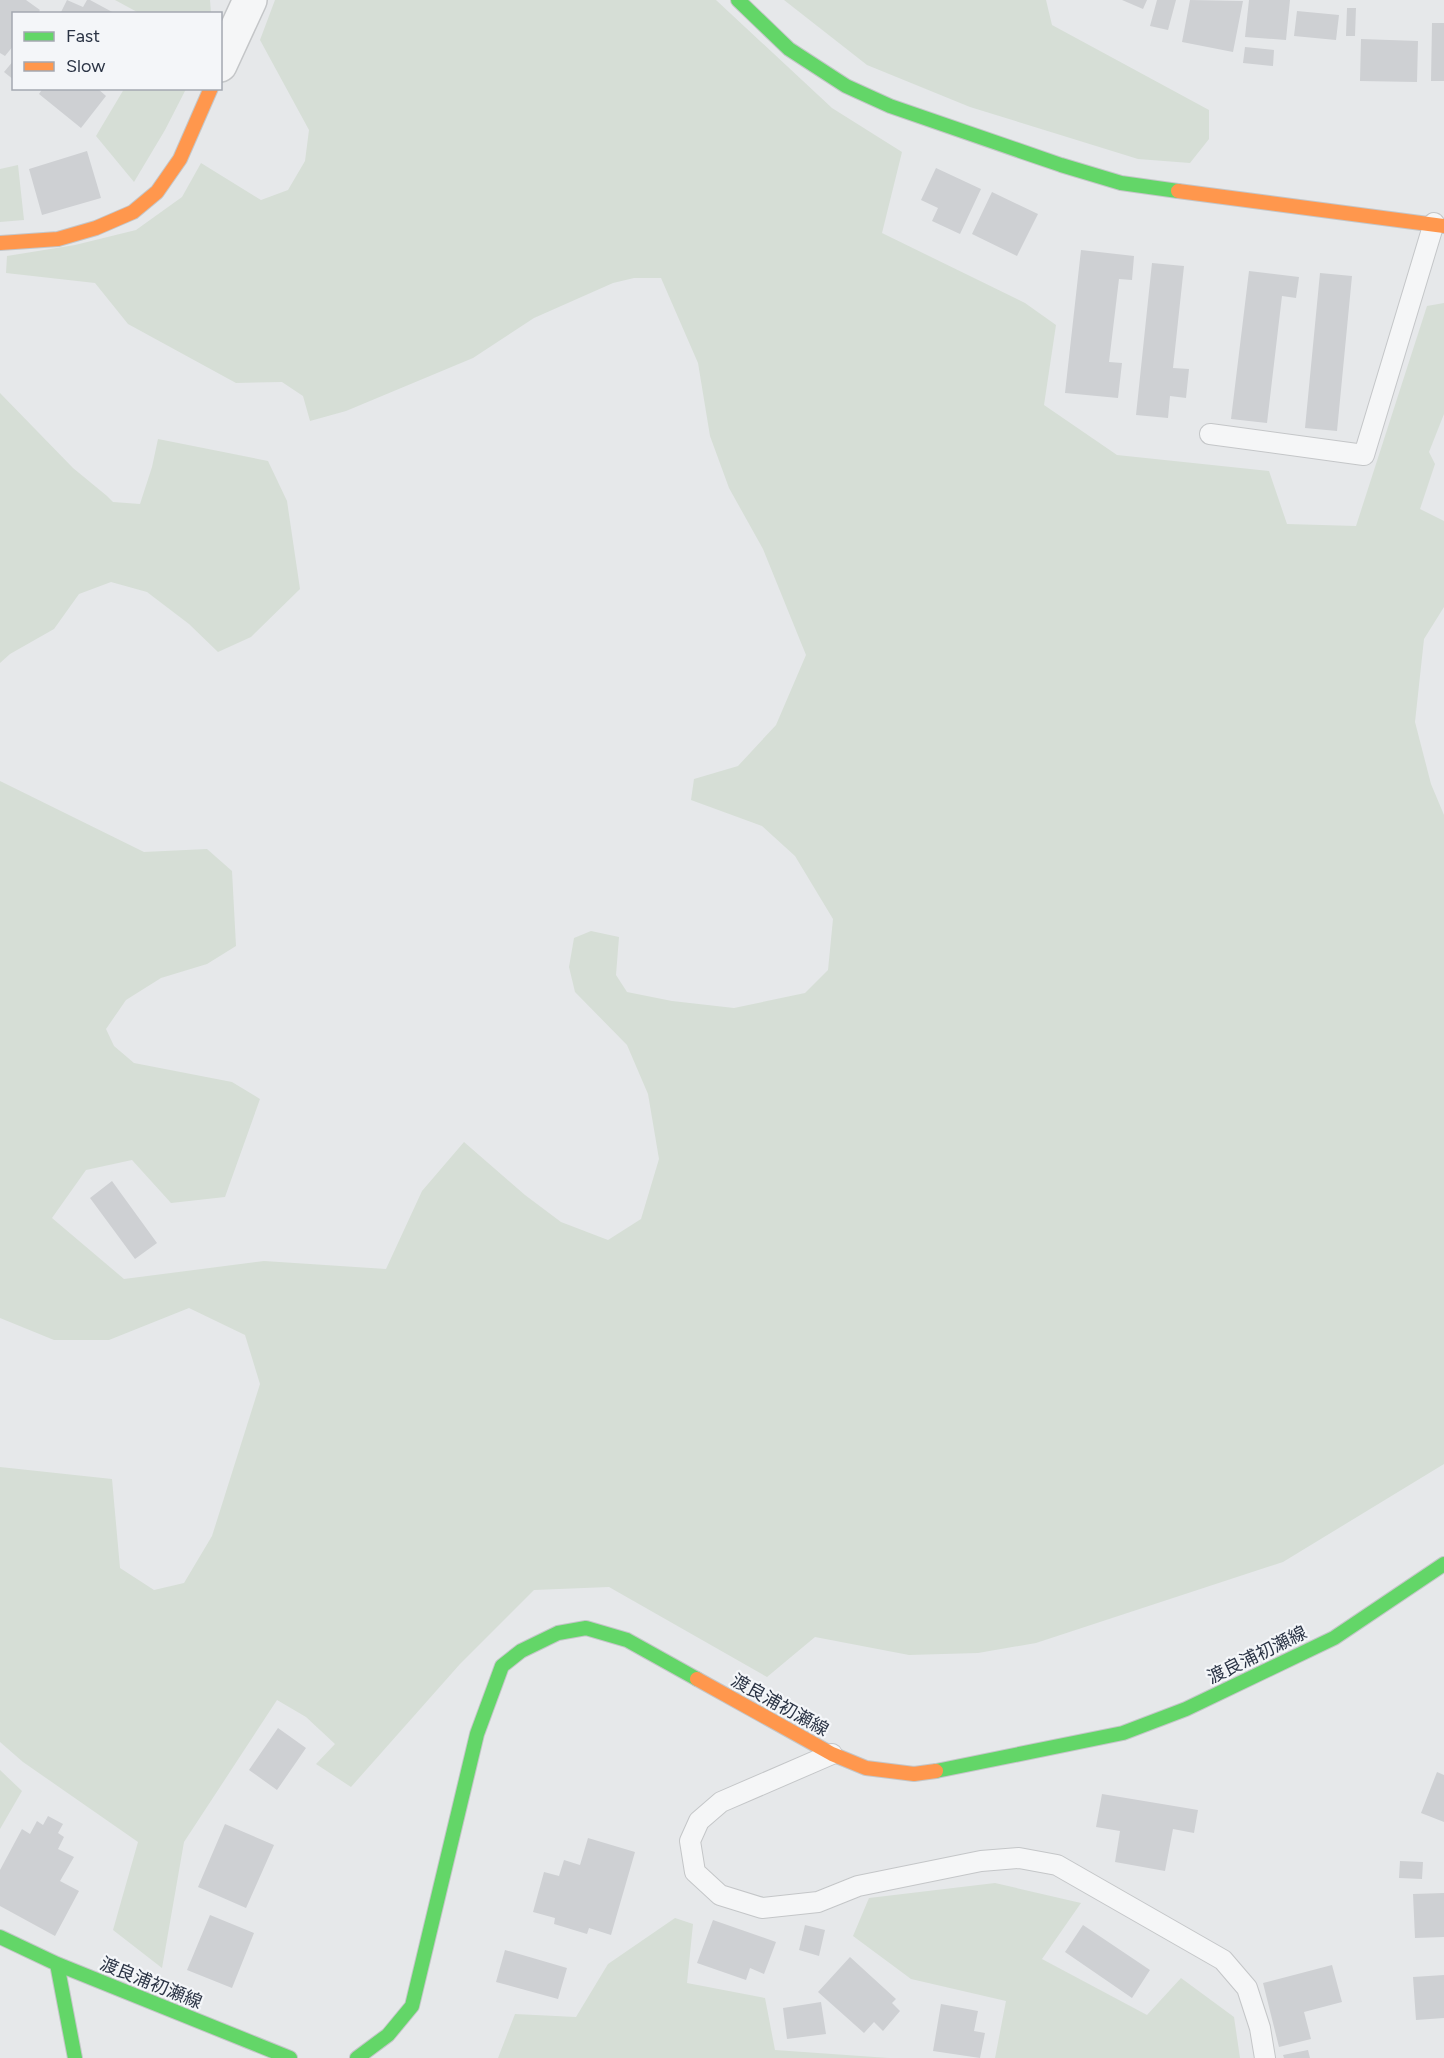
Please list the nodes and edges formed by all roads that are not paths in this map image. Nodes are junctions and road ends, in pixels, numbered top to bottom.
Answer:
1 (250, 0) edge
2 (738, 0) edge
3 (222, 61) edge
4 (209, 90) edge
5 (1439, 225) edge
6 (0, 243) edge
7 (1210, 434) dead end
8 (1444, 1564) edge
9 (832, 1754) junction
10 (0, 1937) edge
11 (57, 1964) junction
12 (75, 2058) edge
13 (290, 2058) edge
14 (357, 2058) edge
15 (1265, 2058) edge

1 - 3 street
2 - 5 main road
4 - 6 main road
5 - 7 lane
8 - 9 main road, 渡良浦初瀬線
9 - 14 main road, 渡良浦初瀬線
9 - 15 lane
10 - 11 main road, 渡良浦初瀬線
11 - 12 main road
11 - 13 main road, 渡良浦初瀬線

